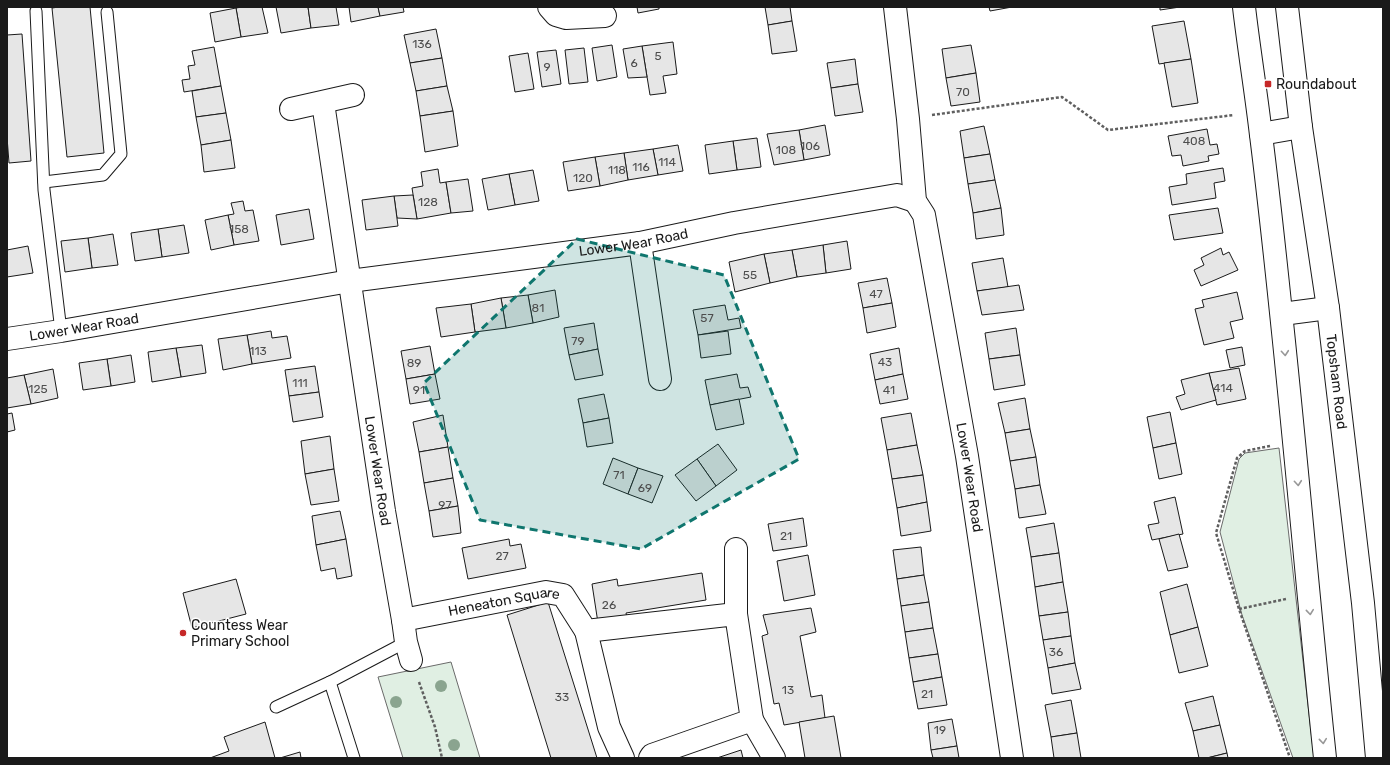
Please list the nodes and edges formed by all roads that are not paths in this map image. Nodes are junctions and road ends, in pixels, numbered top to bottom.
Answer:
1 (549, 7) edge
2 (894, 7) edge
3 (1244, 7) edge
4 (1287, 7) edge
5 (36, 11) dead end
6 (107, 12) dead end
7 (605, 16) dead end
8 (353, 95) dead end
9 (324, 103) junction
10 (290, 109) dead end
11 (1301, 127) junction
12 (1261, 134) junction
13 (44, 182) junction
14 (915, 201) junction
15 (640, 242) junction
16 (350, 281) junction
17 (1328, 308) junction
18 (1282, 314) junction
19 (61, 331) junction
20 (7, 339) edge
21 (660, 379) dead end
22 (736, 548) dead end
23 (736, 614) junction
24 (403, 620) junction
25 (586, 631) junction
26 (408, 651) joint
27 (330, 682) junction
28 (276, 706) dead end
29 (752, 720) junction
30 (354, 758) edge
31 (623, 758) edge
32 (650, 758) edge
33 (774, 758) edge
34 (1012, 758) edge
35 (1325, 758) edge
36 (1377, 758) edge

1 - 7 street
2 - 14 street, Lower Wear Road
3 - 12 street
4 - 11 street, Topsham Road
5 - 13 lane
6 - 13 lane
8 - 9 street
9 - 10 street
9 - 16 street, Lower Wear Road
11 - 12 street
11 - 17 street, Topsham Road
12 - 18 street
13 - 19 lane
14 - 15 street, Lower Wear Road
14 - 34 street, Lower Wear Road
15 - 16 street, Lower Wear Road
15 - 21 street
16 - 19 street, Lower Wear Road
16 - 24 street, Lower Wear Road
17 - 18 street
17 - 36 street, Topsham Road
18 -> 35 street
19 - 20 street, Lower Wear Road
22 - 23 street
23 - 25 street
23 - 29 street
24 - 25 street, Heneaton Square
24 - 26 street, Lower Wear Road
25 - 31 street, Heneaton Square
26 - 27 lane
27 - 28 lane
27 - 30 lane
29 - 32 street
29 - 33 street

